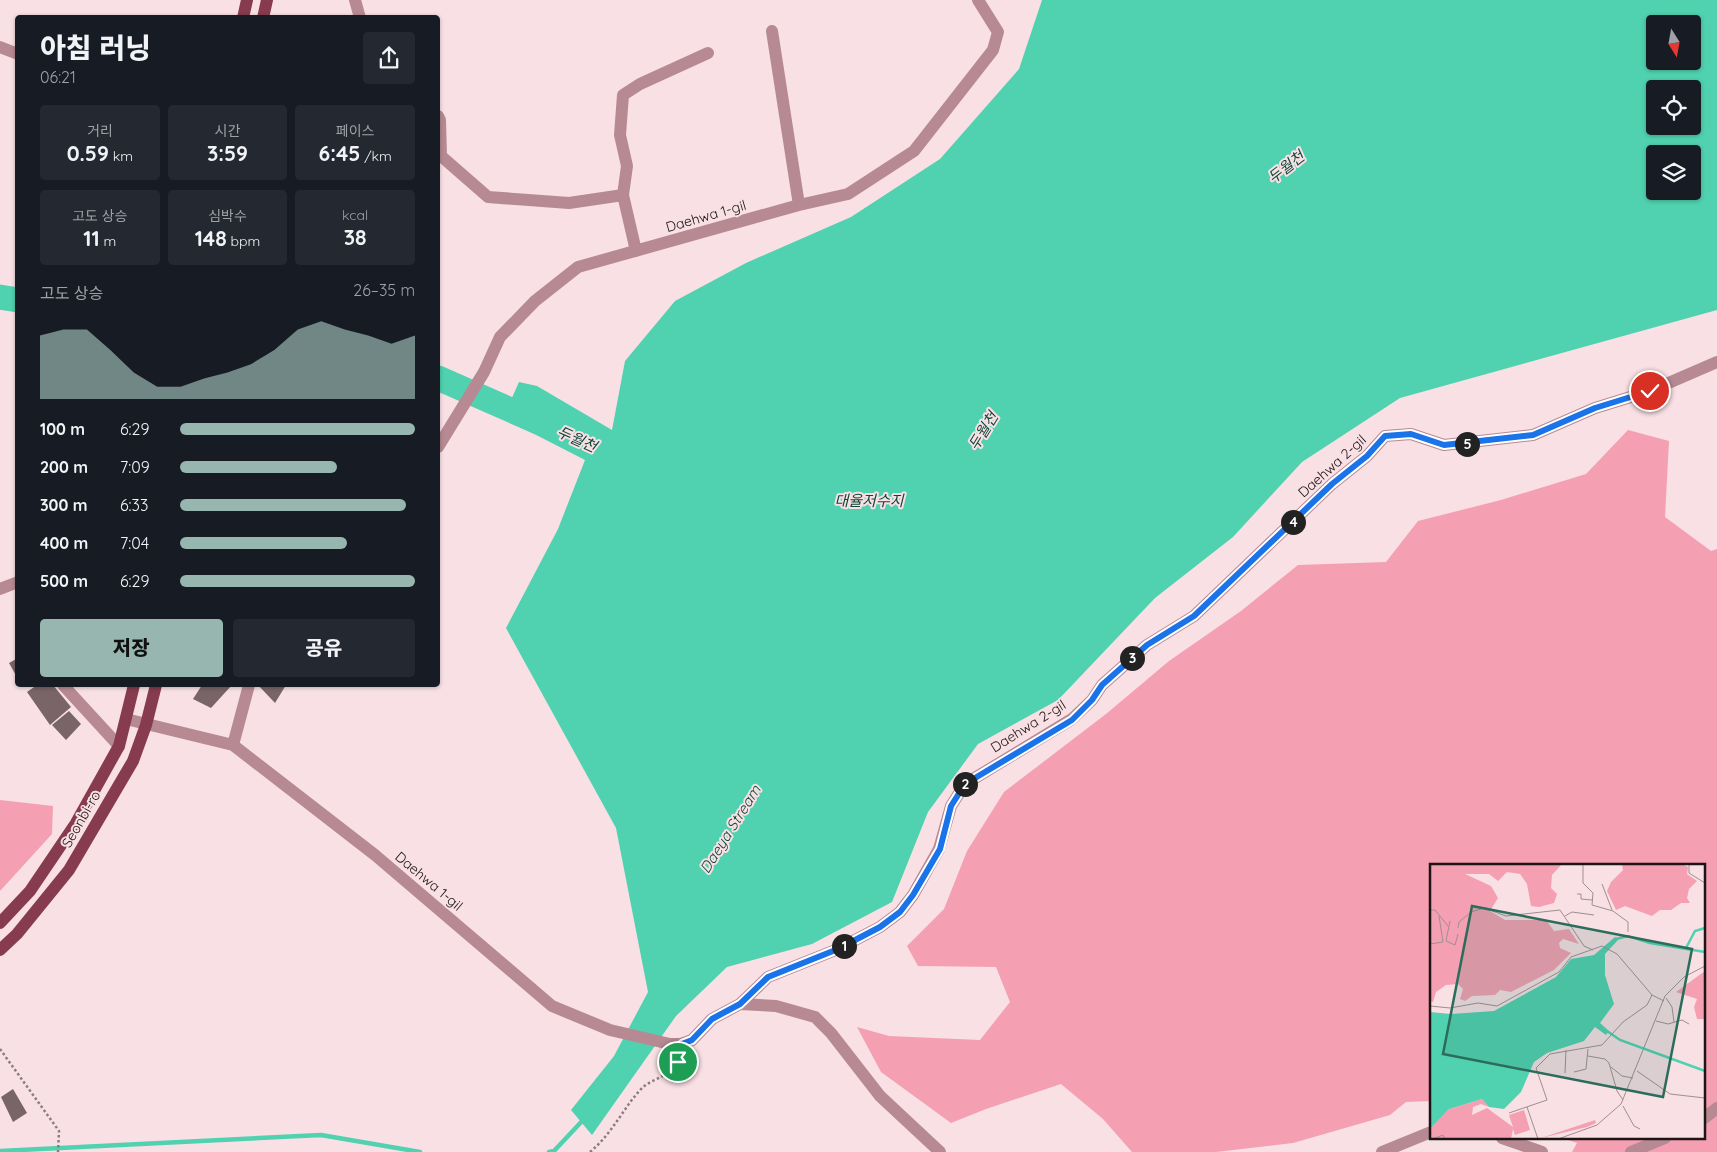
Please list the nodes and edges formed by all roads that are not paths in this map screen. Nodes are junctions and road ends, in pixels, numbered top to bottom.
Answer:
1 (247, 0) edge
2 (267, 0) edge
3 (355, 0) edge
4 (978, 0) edge
5 (244, 15) edge
6 (264, 15) edge
7 (359, 15) edge
8 (772, 31) dead end
9 (0, 47) edge
10 (15, 53) edge
11 (708, 53) dead end
12 (440, 152) edge
13 (623, 195) junction
14 (799, 204) junction
15 (636, 252) junction
16 (1717, 362) edge
17 (440, 443) edge
18 (15, 583) edge
19 (0, 589) edge
20 (65, 687) edge
21 (134, 687) edge
22 (156, 687) edge
23 (248, 687) edge
24 (126, 718) junction
25 (146, 725) junction
26 (233, 745) junction
27 (119, 746) junction
28 (0, 923) edge
29 (0, 950) edge
30 (740, 1004) junction
31 (676, 1044) joint
32 (1717, 1108) edge
33 (1704, 1118) edge
34 (1430, 1132) edge
35 (1508, 1140) edge
36 (1660, 1140) edge
37 (940, 1152) edge
38 (1382, 1152) edge
39 (1542, 1152) edge
40 (1631, 1152) edge

1 - 5 main road
2 - 6 main road
3 - 7 street
4 - 14 street, Daehwa 1-gil
8 - 14 street
9 - 10 street
11 - 13 street
12 - 13 street
13 - 15 street
14 - 15 street, Daehwa 1-gil
15 - 17 street, Daehwa 1-gil
16 - 30 street, Daehwa 2-gil
18 - 19 street
20 - 27 street
21 - 24 main road, Seonbi-ro
22 - 25 main road, Seonbi-ro
23 - 26 street
24 - 25 street, Daehwa 1-gil
24 - 27 main road, Seonbi-ro
25 - 26 street, Daehwa 1-gil
25 - 29 main road, Seonbi-ro
26 - 31 street, Daehwa 1-gil
27 - 28 main road, Seonbi-ro
30 - 31 street, Daehwa 2-gil
30 - 37 street
32 - 33 street
34 - 38 street
35 - 39 street
36 - 40 street

